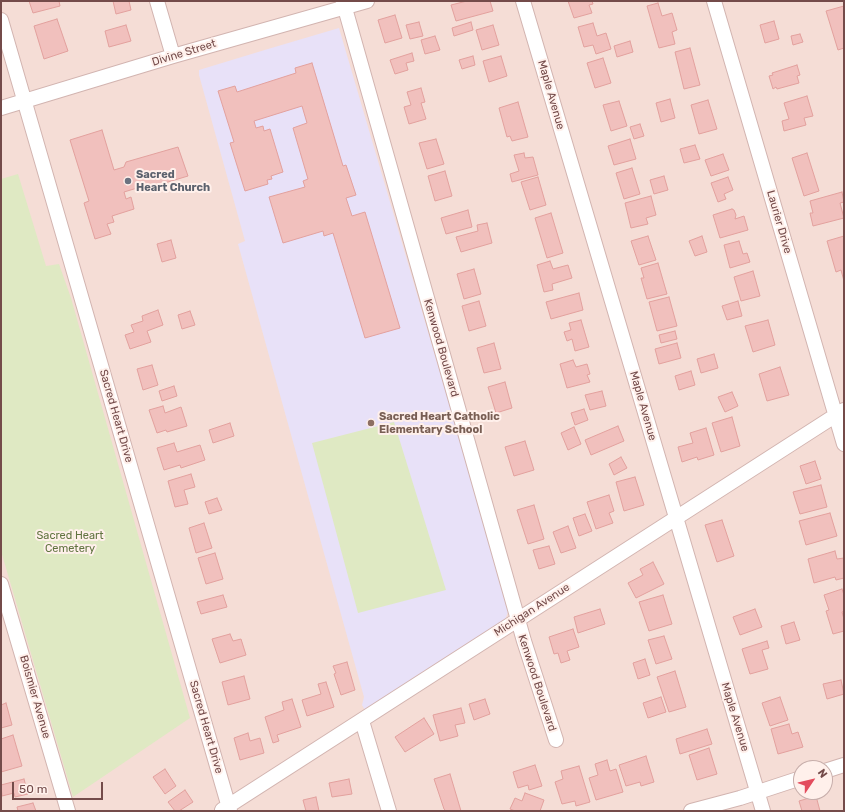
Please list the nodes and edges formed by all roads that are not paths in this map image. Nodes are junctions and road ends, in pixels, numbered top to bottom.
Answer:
1 (157, 1) edge
2 (367, 1) edge
3 (523, 1) edge
4 (714, 1) edge
5 (344, 4) edge
6 (1, 20) edge
7 (173, 56) junction
8 (24, 102) junction
9 (1, 108) edge
10 (840, 413) edge
11 (844, 444) edge
12 (676, 519) junction
13 (1, 584) edge
14 (518, 620) junction
15 (362, 721) junction
16 (556, 740) dead end
17 (844, 766) edge
18 (833, 769) edge
19 (793, 781) edge
20 (758, 792) junction
21 (227, 809) edge
22 (68, 811) edge
23 (389, 811) edge
24 (691, 811) edge
25 (763, 811) edge

1 - 7 street
2 - 5 street, Divine Street
3 - 12 street, Maple Avenue
4 - 10 street, Laurier Drive
5 - 7 street, Divine Street
5 - 14 street, Kenwood Boulevard
6 - 8 street, Sacred Heart Drive
7 - 8 street, Divine Street
8 - 9 street, Divine Street
8 - 21 street, Sacred Heart Drive
10 - 11 street, Laurier Drive
10 - 12 street, Michigan Avenue
12 - 14 street, Michigan Avenue
12 - 20 street, Maple Avenue
13 - 22 street, Boismier Avenue
14 - 15 street, Michigan Avenue
14 - 16 street, Kenwood Boulevard
15 - 21 street, Michigan Avenue
15 - 23 street
17 - 18 street
19 - 20 street
20 - 24 street
20 - 25 street, Maple Avenue

